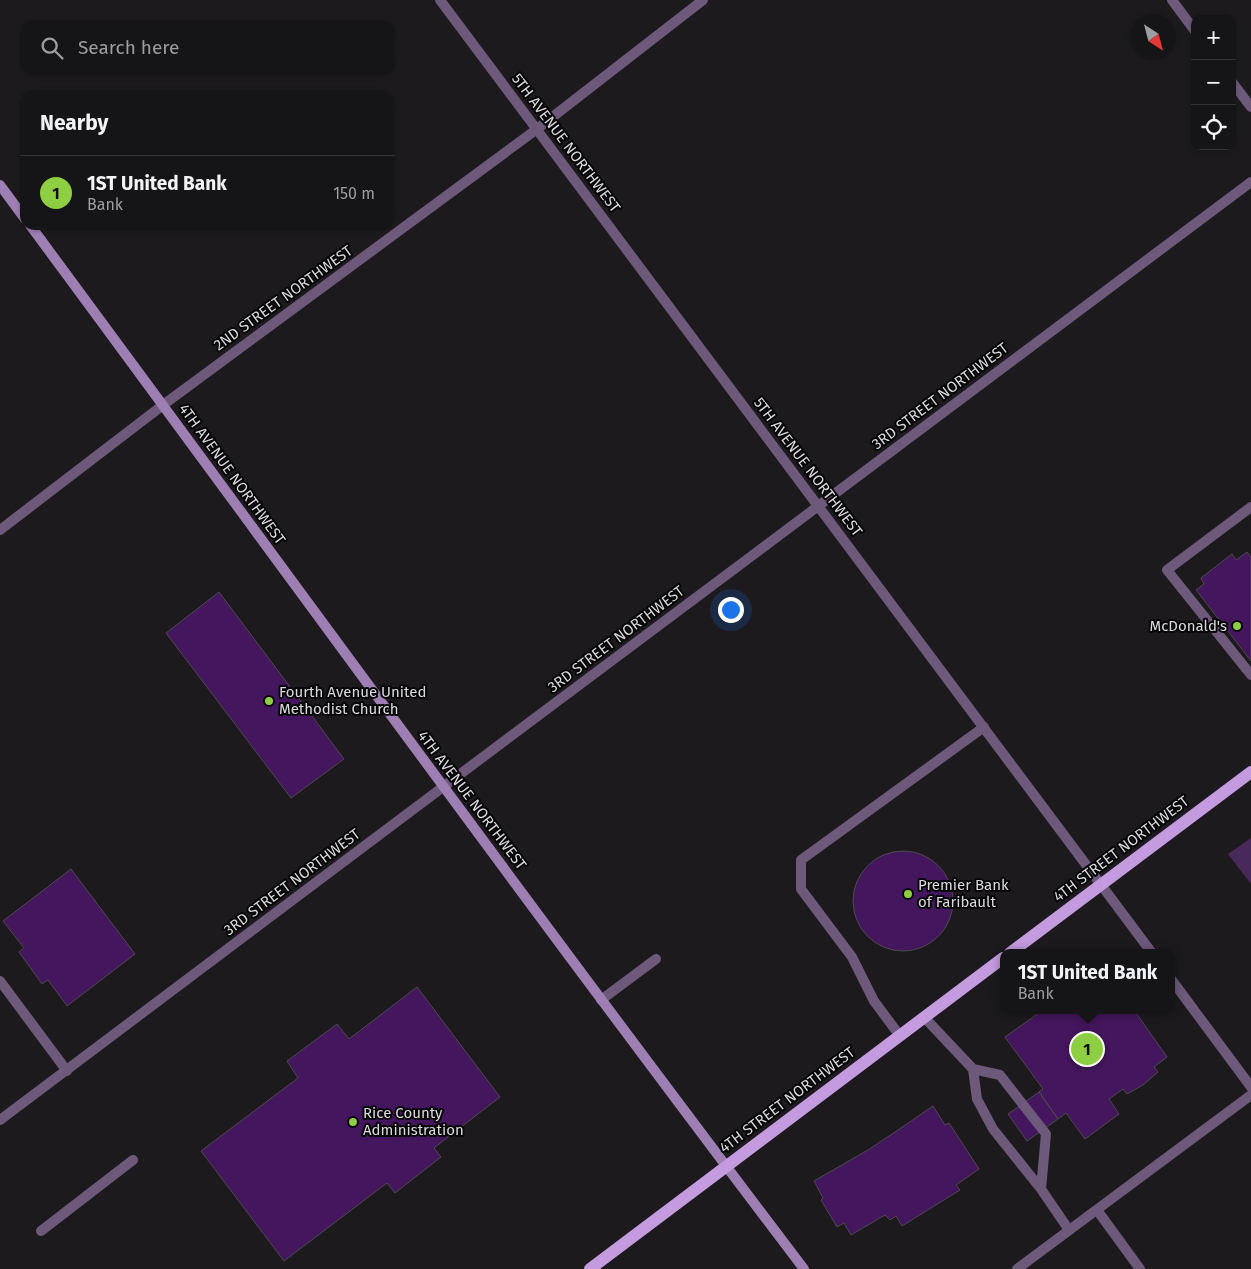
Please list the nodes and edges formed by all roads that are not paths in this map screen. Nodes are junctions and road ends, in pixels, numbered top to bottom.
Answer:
1 (440, 0) edge
2 (704, 0) edge
3 (1172, 0) edge
4 (1191, 26) edge
5 (1236, 87) edge
6 (1251, 107) edge
7 (537, 129) junction
8 (1251, 182) edge
9 (0, 185) edge
10 (20, 212) edge
11 (34, 230) edge
12 (163, 405) junction
13 (818, 506) junction
14 (1251, 507) edge
15 (0, 530) edge
16 (1251, 675) edge
17 (984, 727) junction
18 (1251, 772) edge
19 (443, 787) junction
20 (1101, 884) junction
21 (1015, 949) edge
22 (1149, 949) edge
23 (656, 959) dead end
24 (1000, 960) edge
25 (0, 981) edge
26 (1175, 984) edge
27 (601, 1000) junction
28 (924, 1017) junction
29 (900, 1036) junction
30 (973, 1070) junction
31 (67, 1071) junction
32 (1251, 1087) edge
33 (1251, 1095) edge
34 (0, 1120) edge
35 (133, 1160) dead end
36 (726, 1167) junction
37 (1041, 1189) junction
38 (1097, 1210) junction
39 (1069, 1230) junction
40 (41, 1231) dead end
41 (590, 1269) edge
42 (804, 1269) edge
43 (1017, 1269) edge
44 (1140, 1269) edge

1 - 7 street, 5TH AVENUE NORTHWEST
2 - 7 street, 2ND STREET NORTHWEST
3 - 4 street
5 - 6 street
7 - 12 street, 2ND STREET NORTHWEST
7 - 13 street, 5TH AVENUE NORTHWEST
8 - 13 street, 3RD STREET NORTHWEST
9 - 10 street
11 - 12 street, 4TH AVENUE NORTHWEST
12 - 15 street, 2ND STREET NORTHWEST
12 - 19 street, 4TH AVENUE NORTHWEST
13 - 17 street, 5TH AVENUE NORTHWEST
13 - 19 street, 3RD STREET NORTHWEST
14 - 16 street
17 - 20 street, 5TH AVENUE NORTHWEST
17 - 29 street
18 - 20 main road, 4TH STREET NORTHWEST
19 - 27 street, 4TH AVENUE NORTHWEST
19 - 31 street, 3RD STREET NORTHWEST
20 - 21 main road, 4TH STREET NORTHWEST
20 - 22 street, 5TH AVENUE NORTHWEST
23 - 27 street
24 - 28 main road, 4TH STREET NORTHWEST
25 - 31 street
26 - 32 street
27 - 36 street, 4TH AVENUE NORTHWEST
28 - 29 main road, 4TH STREET NORTHWEST
28 - 30 street
29 - 36 main road, 4TH STREET NORTHWEST
30 - 37 street
30 - 37 street
31 - 34 street, 3RD STREET NORTHWEST
33 - 38 street
35 - 40 street
36 - 41 main road, 4TH STREET NORTHWEST
36 - 42 street, 4TH AVENUE NORTHWEST
37 - 39 street
38 - 39 street
38 - 44 street
39 - 43 street

